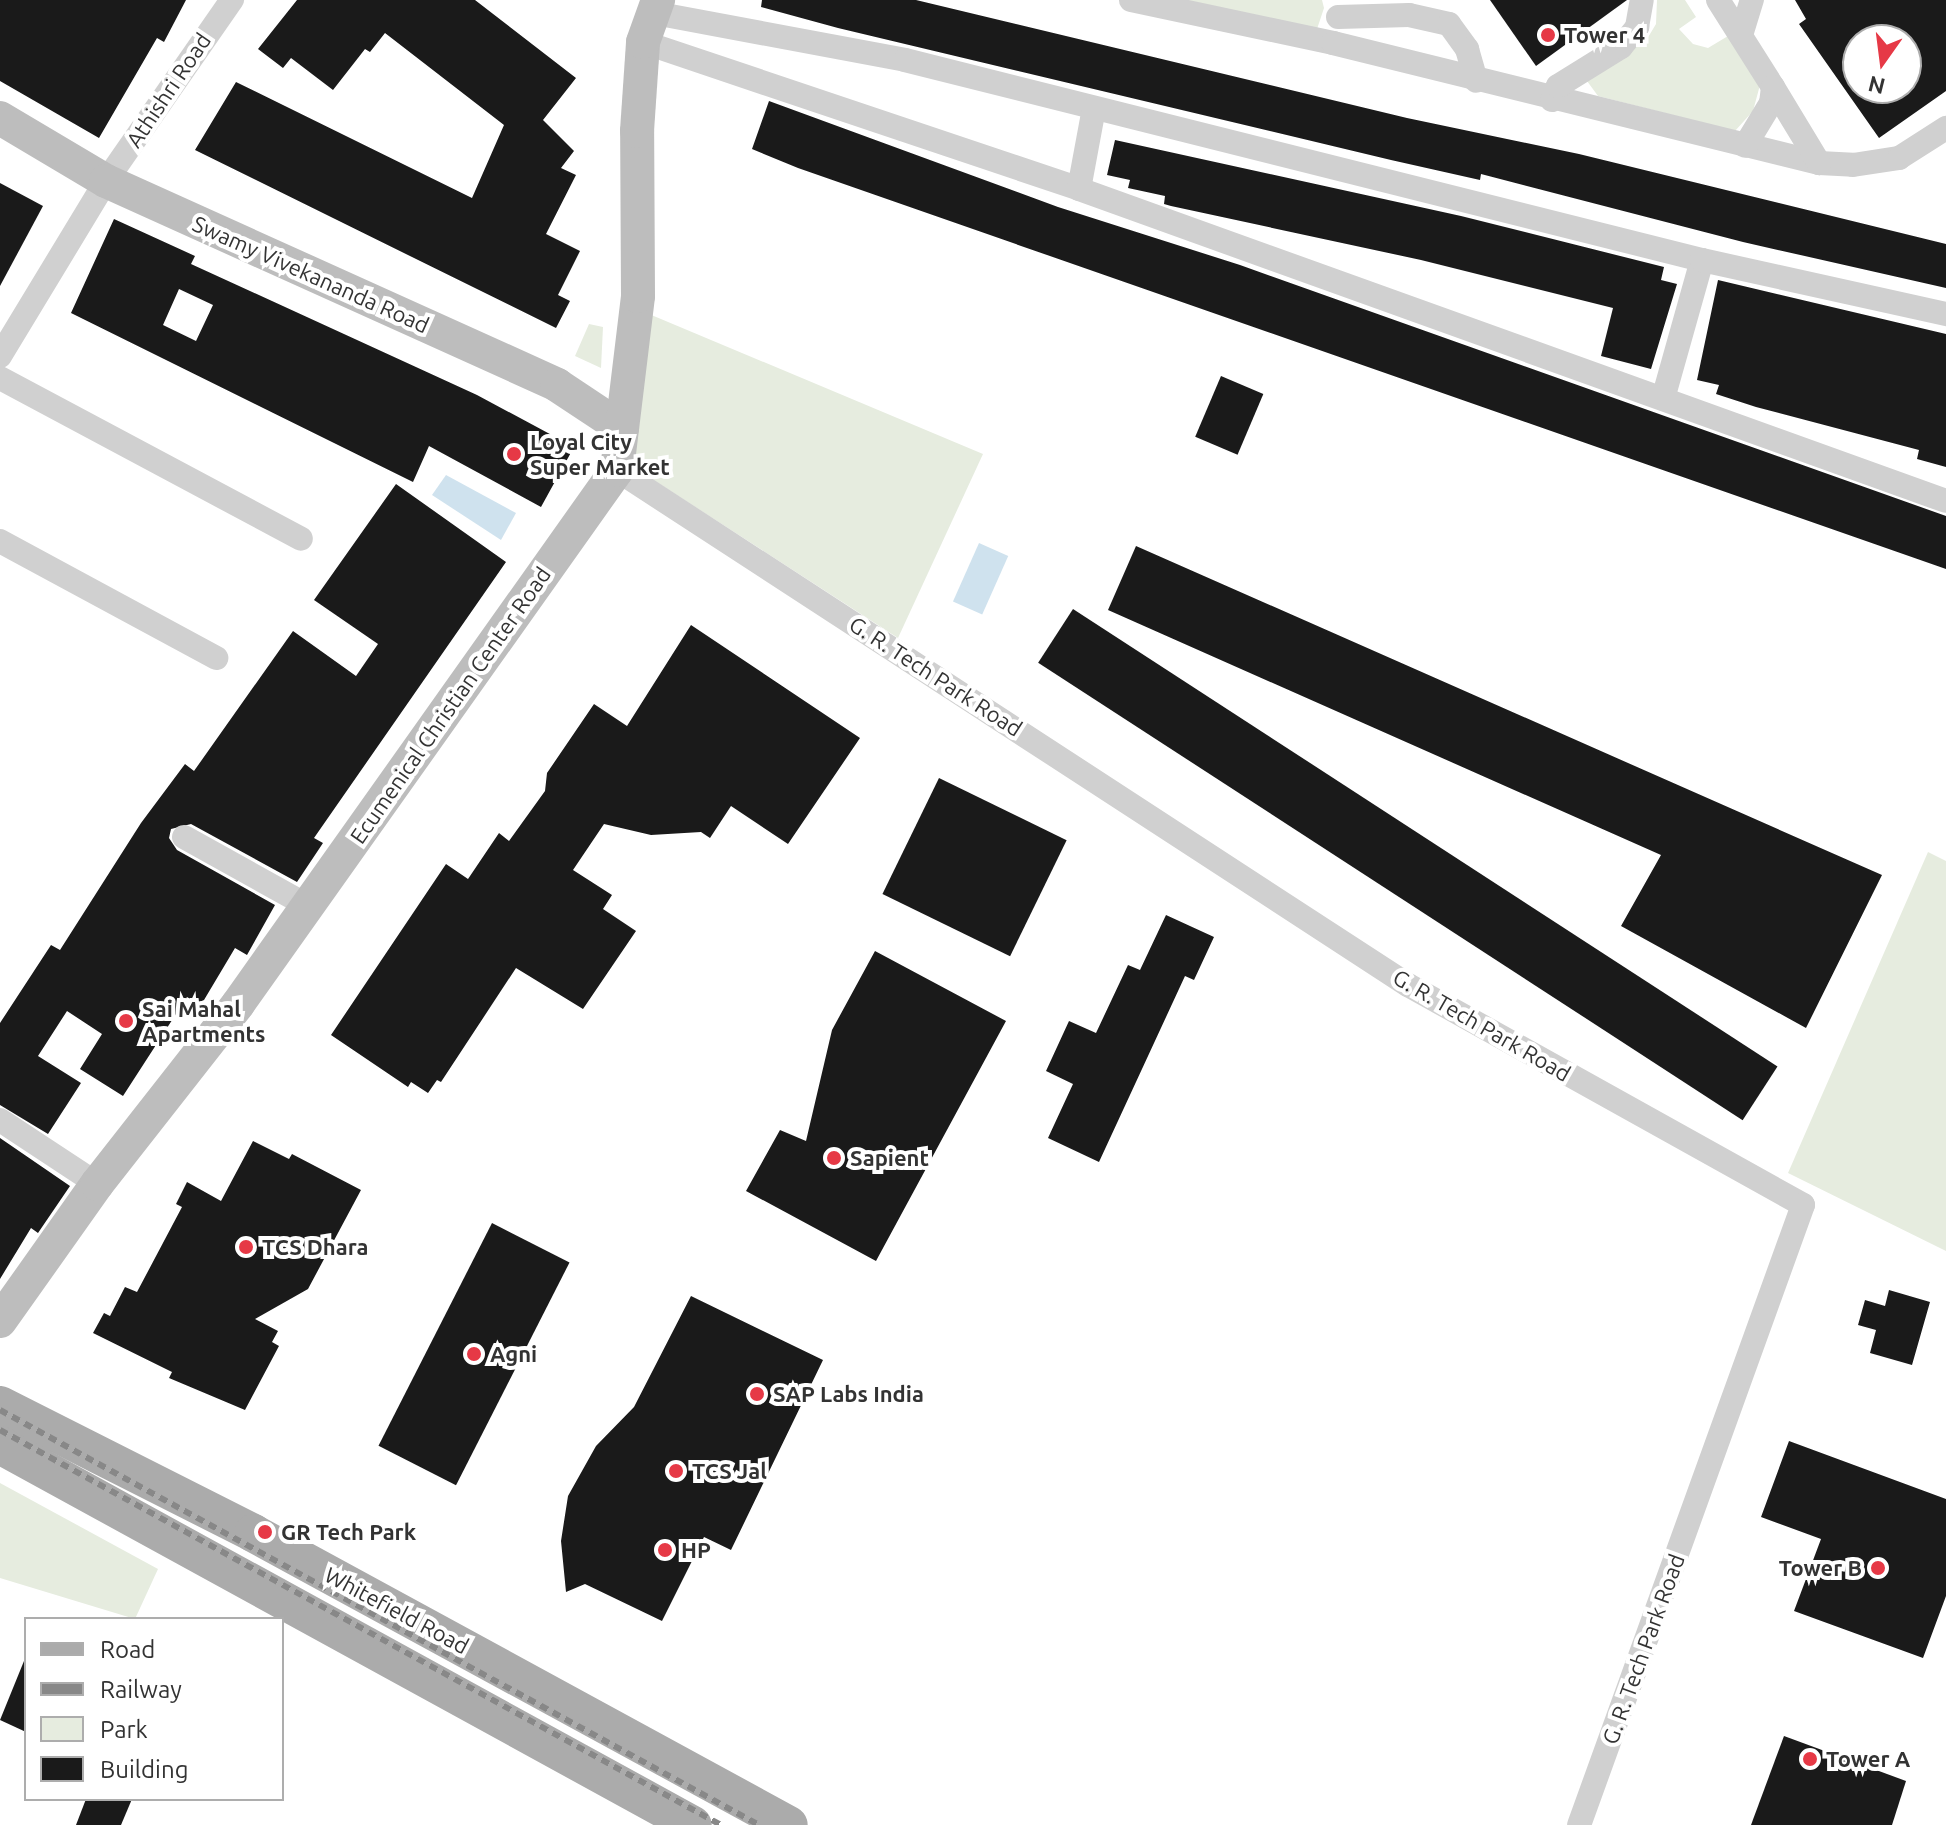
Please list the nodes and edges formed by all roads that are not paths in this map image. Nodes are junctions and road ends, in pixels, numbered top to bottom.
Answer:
1 (232, 0) edge
2 (1131, 0) edge
3 (1642, 0) edge
4 (1718, 0) edge
5 (1752, 0) edge
6 (1336, 9) edge
7 (650, 18) edge
8 (1742, 32) junction
9 (1333, 43) junction
10 (1476, 81) junction
11 (1773, 87) junction
12 (1552, 100) junction
13 (1094, 108) junction
14 (0, 118) edge
15 (1946, 128) edge
16 (1745, 146) junction
17 (1819, 163) junction
18 (106, 181) junction
19 (1079, 189) junction
20 (1702, 260) junction
21 (1946, 314) edge
22 (0, 356) edge
23 (0, 378) edge
24 (1663, 399) junction
25 (622, 428) junction
26 (617, 470) junction
27 (1946, 501) edge
28 (301, 539) dead end
29 (0, 541) edge
30 (216, 658) dead end
31 (184, 837) dead end
32 (308, 906) junction
33 (0, 1120) edge
34 (97, 1184) junction
35 (0, 1321) edge
36 (0, 1405) edge
37 (0, 1445) edge
38 (693, 1825) edge
39 (789, 1825) edge
40 (1579, 1825) edge

1 - 18 street, Athishri Road
2 - 9 street
3 - 12 street
4 - 8 street
5 - 8 street
6 - 9 street
6 - 10 street
7 - 13 street
7 - 19 street
7 - 25 street, Ecumenical Christian Center Road
8 - 11 street
9 - 10 street
10 - 12 street
11 - 16 street
11 - 17 street
12 - 16 street
13 - 19 street
13 - 20 street
14 - 18 street, Swamy Vivekananda Road
15 - 17 street
16 - 17 street
18 - 22 street, Athishri Road
18 - 25 street, Swamy Vivekananda Road
19 - 24 street
20 - 21 street
20 - 24 street
23 - 28 street
24 - 27 street
25 - 26 street, Ecumenical Christian Center Road
26 - 32 street, Ecumenical Christian Center Road
26 - 40 street, G. R. Tech Park Road
29 - 30 street
31 - 32 street
32 - 34 street, Ecumenical Christian Center Road
33 - 34 street
34 - 35 street, Ecumenical Christian Center Road
36 - 39 main road, Whitefield Road
37 - 38 main road

